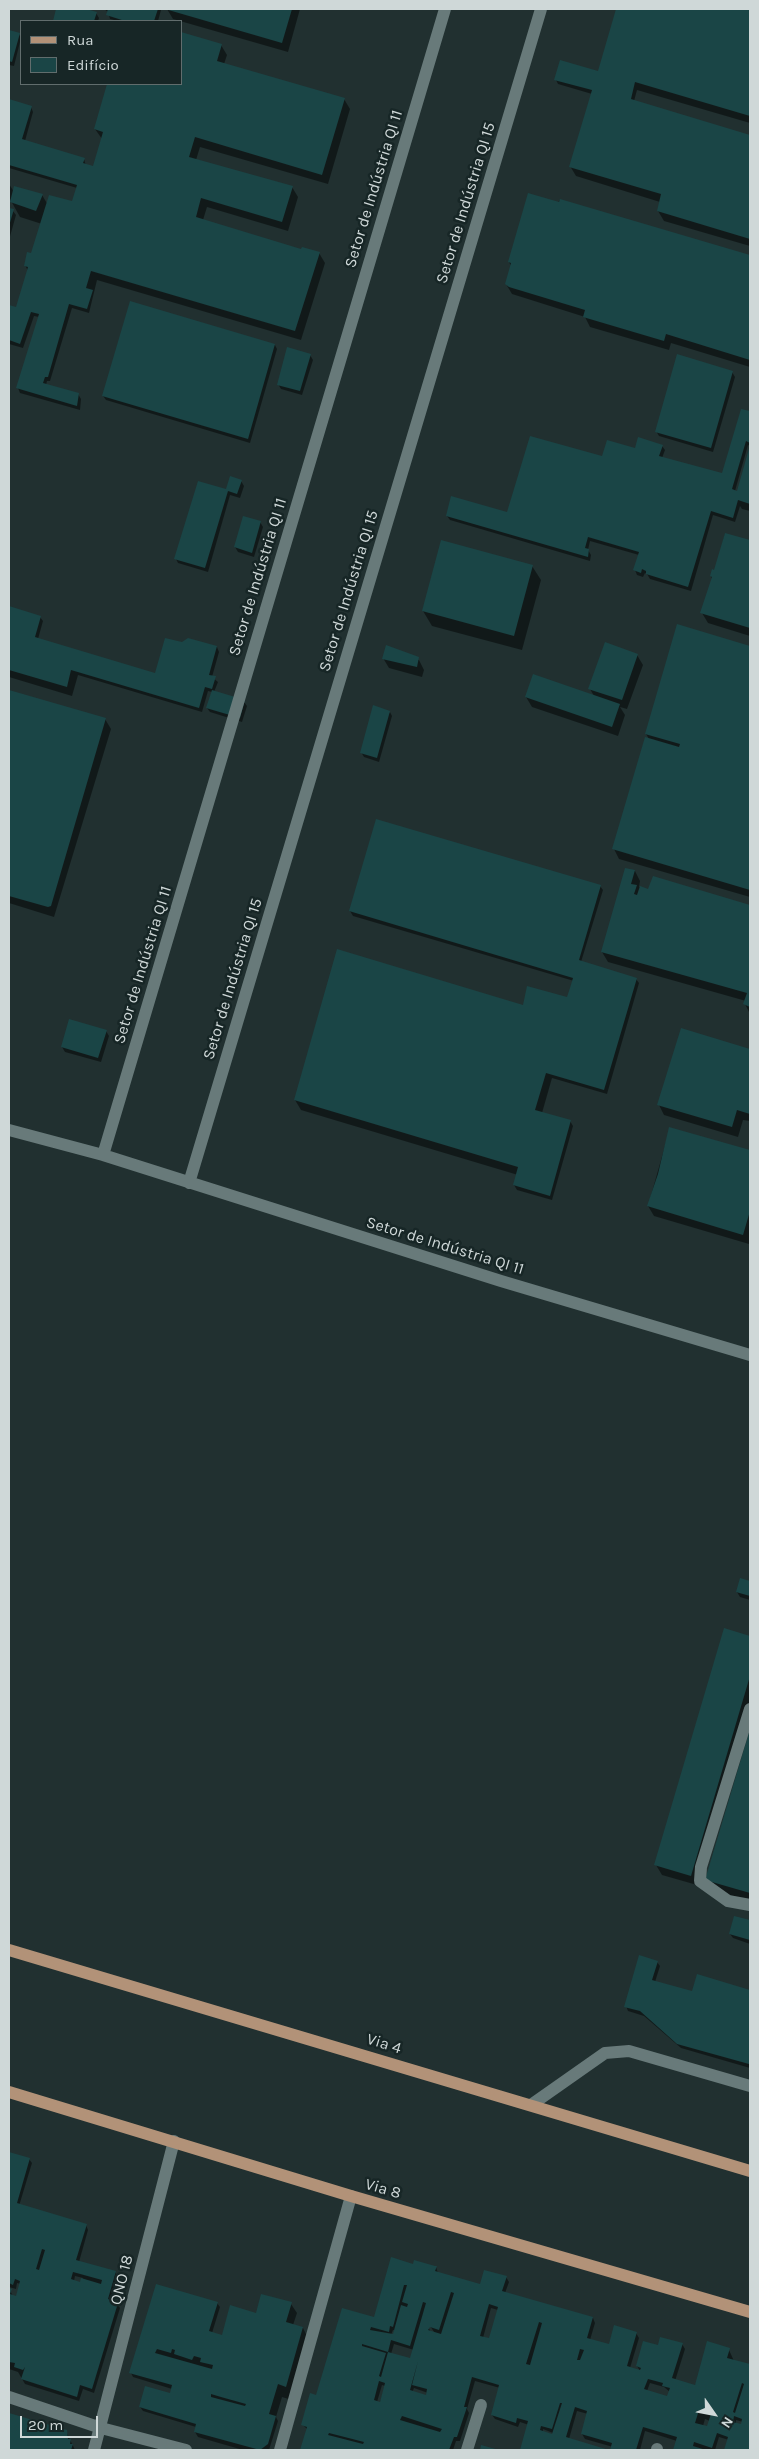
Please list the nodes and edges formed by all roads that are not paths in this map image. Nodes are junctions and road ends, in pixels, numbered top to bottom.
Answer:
1 (445, 9) edge
2 (541, 9) edge
3 (9, 1130) edge
4 (103, 1155) junction
5 (188, 1183) junction
6 (750, 1356) edge
7 (750, 1709) edge
8 (750, 1905) edge
9 (9, 1950) edge
10 (750, 2086) edge
11 (9, 2092) edge
12 (531, 2105) junction
13 (174, 2141) junction
14 (750, 2171) edge
15 (351, 2196) junction
16 (750, 2300) edge
17 (732, 2307) junction
18 (750, 2312) edge
19 (9, 2398) edge
20 (481, 2406) dead end
21 (101, 2428) junction
22 (94, 2450) edge
23 (186, 2450) edge
24 (280, 2450) edge
25 (467, 2450) edge

1 - 4 street, Setor de Indústria QI 11
2 - 5 street, Setor de Indústria QI 15
3 - 4 street, Setor de Indústria QI 11
4 - 5 street, Setor de Indústria QI 11
5 - 6 street, Setor de Indústria QI 11
7 - 8 street
9 - 12 main road, Via 4
10 - 12 street
11 - 13 main road, Via 8
12 - 14 main road, Via 4
13 - 15 main road, Via 8
13 - 21 street, QNO 18
15 - 17 main road, Via 8
15 - 24 street
16 - 17 main road
17 - 18 main road, Via 8
19 - 21 street
20 - 25 street
21 - 22 street, QNO 18
21 - 23 street

